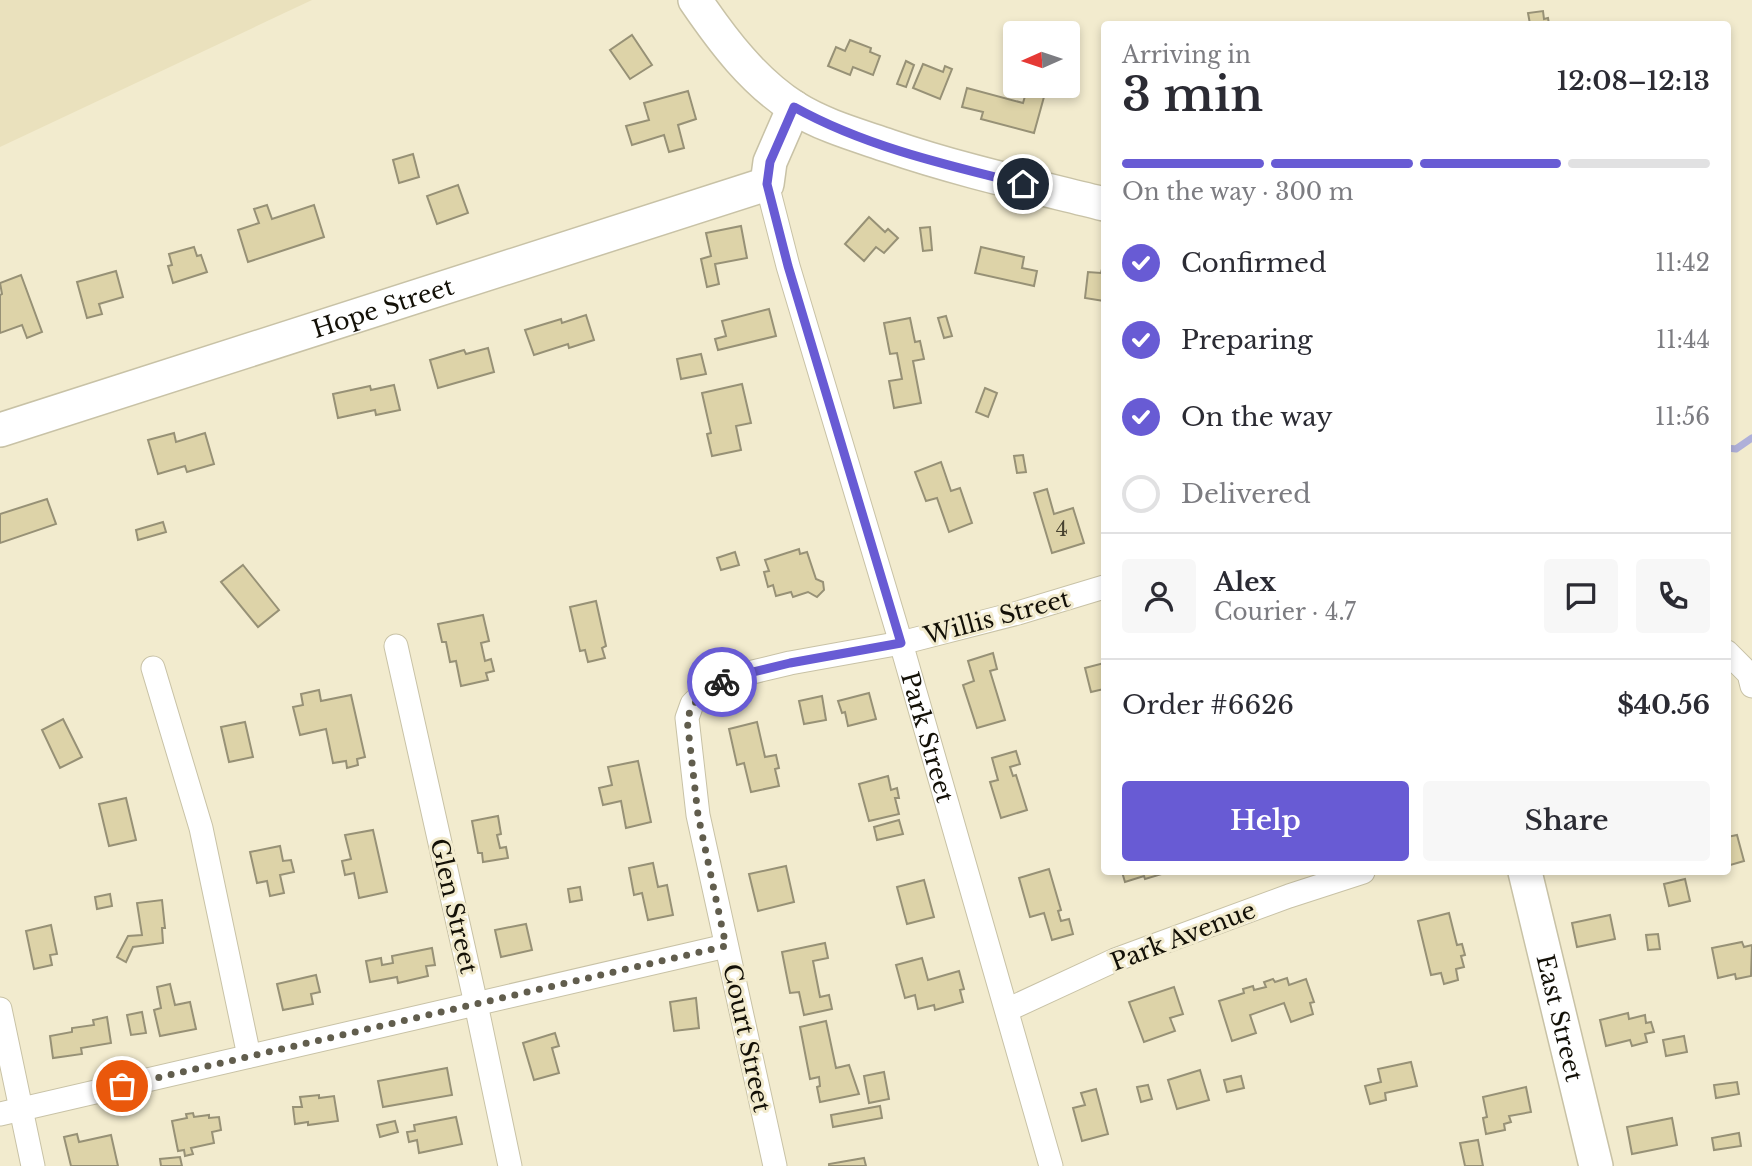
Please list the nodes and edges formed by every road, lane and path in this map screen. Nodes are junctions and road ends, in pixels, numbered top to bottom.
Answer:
1 (695, 0) edge
2 (794, 107) junction
3 (767, 184) junction
4 (1101, 203) edge
5 (0, 430) edge
6 (1101, 588) edge
7 (901, 643) junction
8 (396, 646) dead end
9 (1731, 656) edge
10 (153, 667) dead end
11 (1752, 686) edge
12 (692, 704) joint
13 (1354, 875) edge
14 (1526, 875) edge
15 (726, 946) junction
16 (476, 1004) junction
17 (0, 1009) edge
18 (1007, 1010) junction
19 (249, 1056) junction
20 (10, 1112) edge
21 (33, 1166) edge
22 (510, 1166) edge
23 (775, 1166) edge
24 (1051, 1166) edge
25 (1596, 1166) edge

1 - 2 main road
2 - 3 main road, Park Street
2 - 4 main road
3 - 5 main road, Hope Street
3 - 7 street, Park Street
6 - 7 street, Willis Street
7 - 12 street, Willis Street
7 - 18 street, Park Street
8 - 16 street, Glen Street
9 - 11 street
10 - 19 street
12 - 15 street, Court Street
13 - 18 street, Park Avenue
14 - 25 main road, East Street
15 - 16 street
15 - 23 street, Court Street
16 - 19 street
16 - 22 street, Glen Street
17 - 20 street
18 - 24 street, Park Street
19 - 20 street
20 - 21 street

